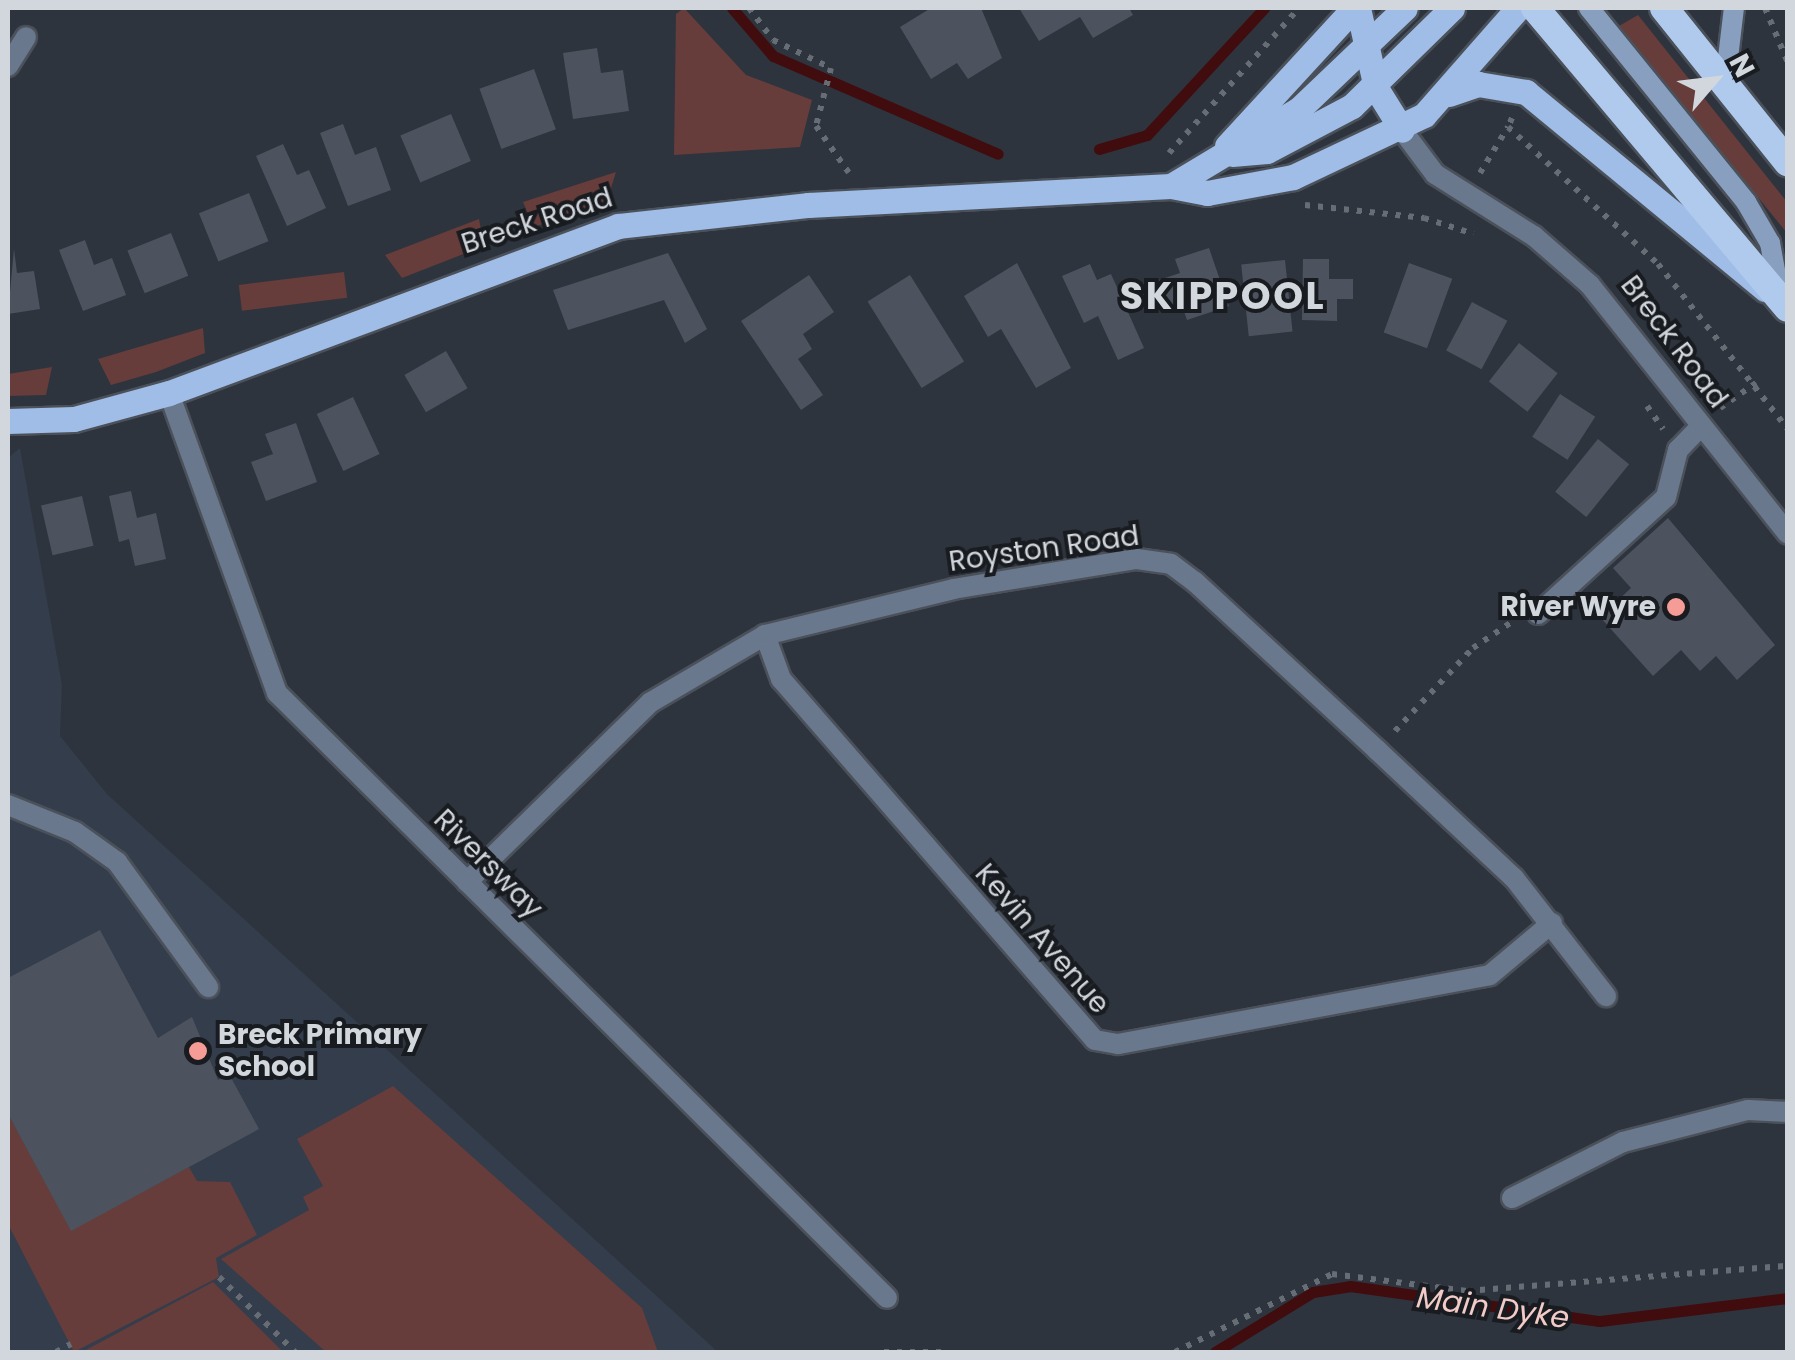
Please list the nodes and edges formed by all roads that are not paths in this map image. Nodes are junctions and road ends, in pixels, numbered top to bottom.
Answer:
1 (1356, 8) edge
2 (1405, 8) edge
3 (1452, 8) edge
4 (1518, 8) edge
5 (1535, 8) edge
6 (1589, 8) edge
7 (1664, 8) edge
8 (1734, 8) edge
9 (26, 37) dead end
10 (1365, 54) junction
11 (9, 59) edge
12 (1725, 83) junction
13 (1376, 88) junction
14 (1449, 94) junction
15 (1402, 130) junction
16 (1222, 154) junction
17 (1788, 162) edge
18 (1170, 186) junction
19 (1784, 304) edge
20 (169, 393) junction
21 (8, 420) edge
22 (1699, 428) junction
23 (1788, 534) edge
24 (1538, 614) road end
25 (765, 635) junction
26 (8, 805) edge
27 (468, 882) junction
28 (1552, 923) junction
29 (208, 987) dead end
30 (1606, 996) dead end
31 (1788, 1112) edge
32 (1512, 1198) dead end
33 (888, 1298) dead end

1 - 10 main road
1 - 16 main road
2 - 10 main road, Breck Road
3 - 13 main road
4 - 14 main road, Breck Road
5 - 19 highway
6 - 19 main road
7 - 12 highway
8 - 12 main road
9 - 11 street
10 - 13 main road
10 - 16 main road, Breck Road
12 - 17 highway
13 - 15 main road
13 - 16 main road
14 - 15 main road, Breck Road
14 - 19 main road
15 - 18 main road, Breck Road
15 - 22 street, Breck Road
16 - 18 main road, Breck Road
18 - 20 main road, Breck Road
20 - 21 main road, Breck Road
20 - 27 street, Riversway
22 - 23 street, Breck Road
22 - 24 street
25 - 27 street, Royston Road
25 - 28 street, Royston Road
25 - 28 street, Kevin Avenue
26 - 29 street
27 - 33 street, Riversway
28 - 30 street, Royston Road
31 - 32 street

